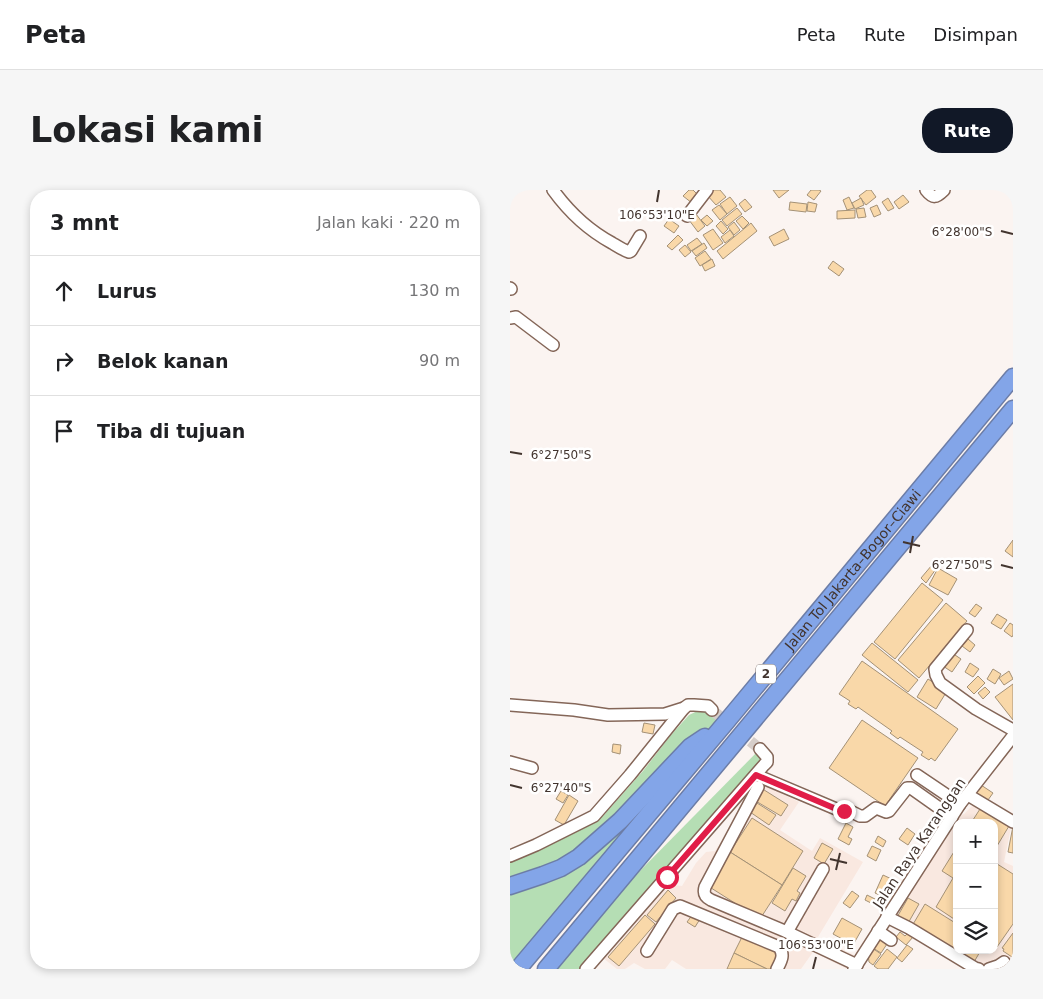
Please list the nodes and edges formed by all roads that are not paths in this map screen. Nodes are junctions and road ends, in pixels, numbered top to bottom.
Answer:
1 (553, 190) edge
2 (706, 190) edge
3 (926, 190) edge
4 (944, 190) edge
5 (687, 216) dead end
6 (640, 236) dead end
7 (510, 318) edge
8 (553, 345) dead end
9 (1013, 377) edge
10 (1013, 409) edge
11 (967, 630) dead end
12 (510, 704) edge
13 (684, 708) junction
14 (712, 710) tunnel mouth
15 (724, 725) junction
16 (1013, 730) edge
17 (1013, 736) edge
18 (760, 749) dead end
19 (510, 762) edge
20 (532, 768) dead end
21 (756, 775) junction
22 (917, 775) dead end
23 (758, 787) dead end
24 (968, 794) junction
25 (960, 804) junction
26 (952, 817) junction
27 (1013, 822) edge
28 (510, 856) edge
29 (824, 869) dead end
30 (510, 886) edge
31 (887, 917) junction
32 (878, 931) junction
33 (787, 932) junction
34 (891, 940) dead end
35 (647, 951) dead end
36 (1004, 962) dead end
37 (855, 967) edge
38 (518, 969) edge
39 (546, 969) edge
40 (586, 969) edge
41 (777, 969) edge
42 (979, 969) edge
43 (989, 969) edge

1 - 6 street
2 - 5 street
3 - 4 street
7 - 8 street
9 - 15 highway, Jalan Tol Jakarta–Bogor–Ciawi / 2
10 - 39 highway, Jalan Tol Jakarta–Bogor–Ciawi / 2
11 - 16 street
12 - 13 street
13 - 14 street
13 - 28 street
15 - 30 highway
15 - 38 highway, Jalan Tol Jakarta–Bogor–Ciawi / 2
17 - 24 street, Jalan Raya Karanggan
18 - 21 street
19 - 20 street
21 - 26 street
21 - 40 street
22 - 25 street
23 - 33 street
24 - 25 street, Jalan Raya Karanggan
24 - 27 street
25 - 26 street, Jalan Raya Karanggan
26 - 31 street, Jalan Raya Karanggan
29 - 33 street
31 - 32 street, Jalan Raya Karanggan
31 - 42 street
32 - 34 street
32 - 37 street, Jalan Raya Karanggan
33 - 37 street
35 - 41 street
36 - 43 street

